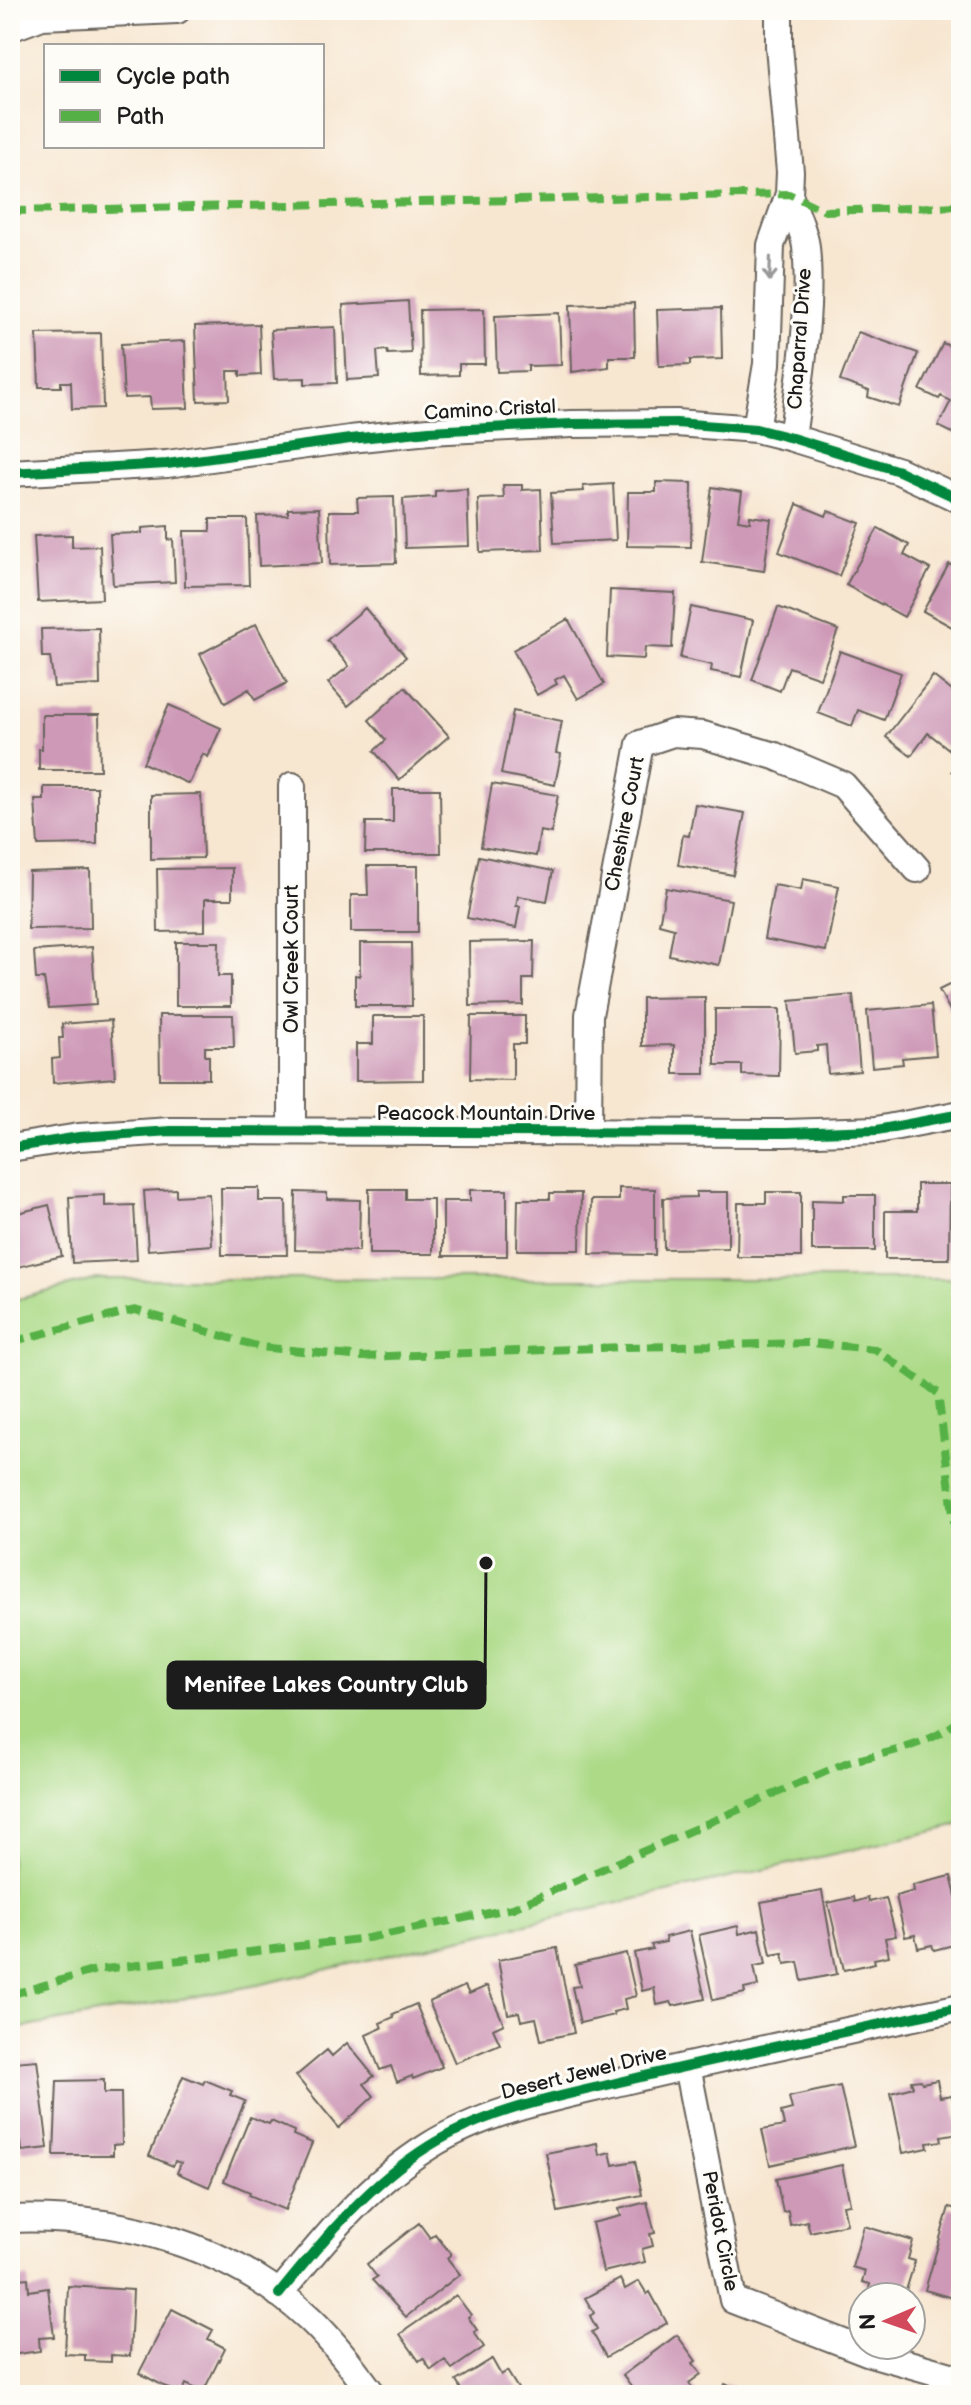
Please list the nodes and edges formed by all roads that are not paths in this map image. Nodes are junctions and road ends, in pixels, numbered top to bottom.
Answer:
1 (177, 10) edge
2 (779, 10) edge
3 (10, 28) edge
4 (789, 194) junction
5 (756, 429) junction
6 (792, 438) junction
7 (10, 473) edge
8 (961, 500) edge
9 (292, 786) dead end
10 (917, 869) dead end
11 (961, 1114) edge
12 (292, 1131) junction
13 (588, 1132) junction
14 (10, 1147) edge
15 (961, 2007) edge
16 (687, 2066) junction
17 (10, 2219) edge
18 (279, 2294) junction
19 (961, 2379) edge
20 (373, 2395) edge

1 - 3 street
2 - 4 street, Chaparral Drive
4 -> 5 street, Chaparral Drive
4 - 6 street, Chaparral Drive
5 - 6 street, Camino Cristal
5 - 7 street, Camino Cristal
6 - 8 street, Camino Cristal
9 - 12 street, Owl Creek Court
10 - 13 street, Cheshire Court
11 - 13 street, Peacock Mountain Drive
12 - 13 street, Peacock Mountain Drive
12 - 14 street, Peacock Mountain Drive
15 - 16 street, Desert Jewel Drive
16 - 18 street, Desert Jewel Drive
16 - 19 street, Peridot Circle
17 - 18 street
18 - 20 street

